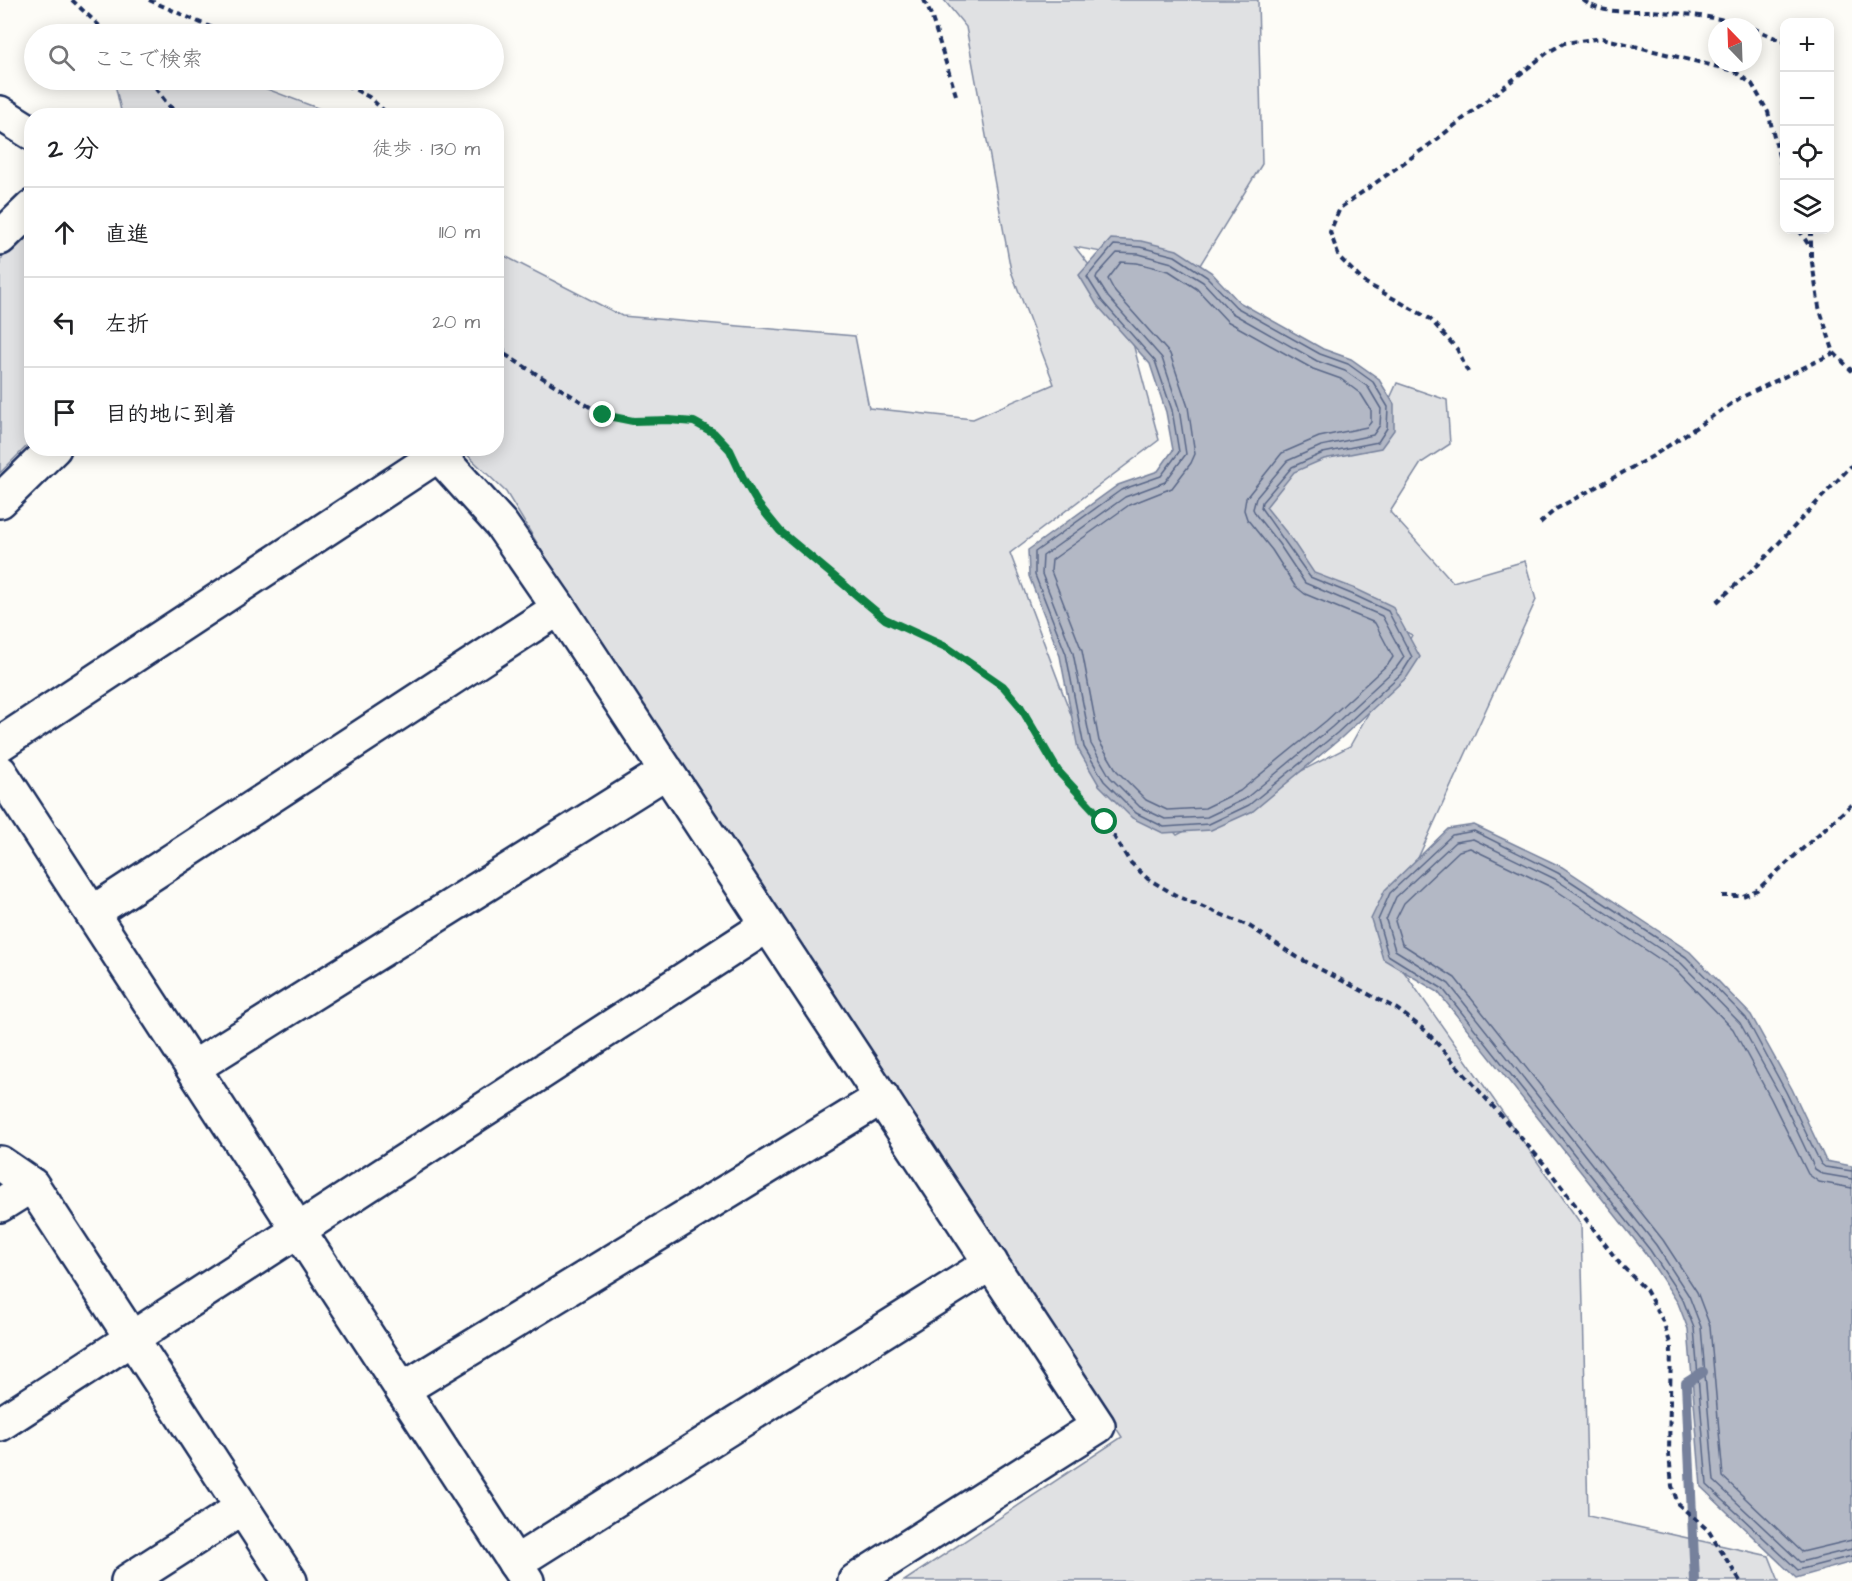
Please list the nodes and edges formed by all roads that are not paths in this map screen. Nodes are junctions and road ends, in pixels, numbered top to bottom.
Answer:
1 (0, 113) edge
2 (24, 128) edge
3 (24, 215) edge
4 (0, 238) edge
5 (46, 456) edge
6 (429, 456) edge
7 (439, 456) edge
8 (0, 501) edge
9 (559, 608) junction
10 (0, 744) edge
11 (667, 771) junction
12 (0, 772) edge
13 (92, 913) junction
14 (768, 925) junction
15 (193, 1068) junction
16 (882, 1097) junction
17 (0, 1163) edge
18 (32, 1185) junction
19 (0, 1205) edge
20 (298, 1230) junction
21 (991, 1263) junction
22 (132, 1339) junction
23 (402, 1389) junction
24 (0, 1424) edge
25 (242, 1508) junction
26 (521, 1572) edge
27 (128, 1581) edge
28 (290, 1581) edge
29 (855, 1581) edge

1 - 2 street
3 - 4 street
5 - 8 street
6 - 10 street
7 - 9 street
9 - 11 street
9 - 13 street
11 - 14 street
11 - 15 street
12 - 13 street
13 - 15 street
14 - 16 street
14 - 20 street
15 - 20 street
16 - 21 street
16 - 23 street
17 - 18 street
18 - 19 street
18 - 22 street
20 - 22 street
20 - 23 street
21 - 26 street
21 - 29 street
22 - 24 street
22 - 25 street
23 - 26 street
25 - 27 street
25 - 28 street

